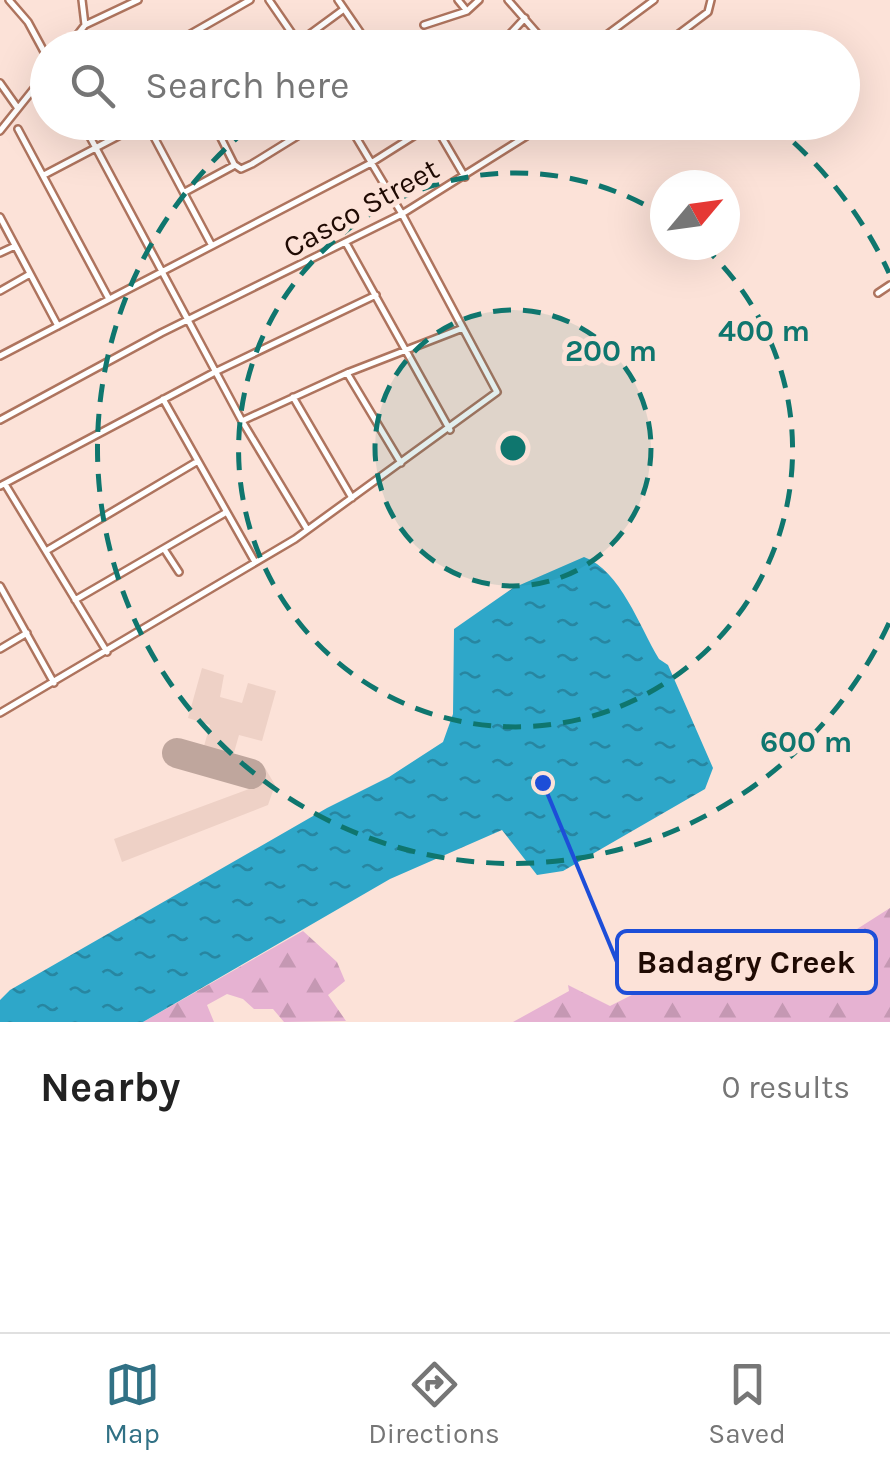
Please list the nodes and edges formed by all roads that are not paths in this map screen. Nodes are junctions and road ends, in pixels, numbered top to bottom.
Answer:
1 (9, 0) edge
2 (82, 0) edge
3 (138, 0) edge
4 (250, 0) edge
5 (269, 0) edge
6 (338, 0) edge
7 (458, 0) edge
8 (479, 0) edge
9 (508, 0) edge
10 (654, 0) edge
11 (710, 0) edge
12 (344, 9) junction
13 (466, 11) junction
14 (525, 18) junction
15 (424, 24) dead end
16 (86, 25) junction
17 (32, 30) edge
18 (82, 30) edge
19 (198, 30) edge
20 (290, 30) edge
21 (319, 30) edge
22 (359, 30) edge
23 (513, 30) edge
24 (535, 30) edge
25 (613, 30) edge
26 (684, 30) edge
27 (0, 83) edge
28 (30, 92) edge
29 (17, 107) junction
30 (18, 128) dead end
31 (0, 131) edge
32 (91, 140) edge
33 (111, 140) edge
34 (156, 140) edge
35 (222, 140) edge
36 (291, 140) edge
37 (357, 140) edge
38 (404, 140) edge
39 (445, 140) edge
40 (521, 140) edge
41 (95, 148) junction
42 (371, 164) junction
43 (235, 165) junction
44 (44, 176) junction
45 (465, 176) junction
46 (185, 192) junction
47 (402, 214) junction
48 (0, 217) edge
49 (346, 242) junction
50 (211, 244) junction
51 (15, 246) junction
52 (0, 253) edge
53 (160, 270) junction
54 (30, 274) junction
55 (890, 286) edge
56 (0, 291) edge
57 (878, 292) dead end
58 (376, 295) junction
59 (109, 299) junction
60 (188, 320) junction
61 (58, 326) junction
62 (463, 328) junction
63 (406, 351) junction
64 (0, 356) edge
65 (215, 372) junction
66 (347, 373) junction
67 (292, 396) junction
68 (163, 399) junction
69 (0, 420) edge
70 (242, 421) junction
71 (450, 430) junction
72 (198, 461) junction
73 (401, 463) junction
74 (2, 485) edge
75 (352, 498) junction
76 (225, 512) junction
77 (307, 529) junction
78 (164, 548) junction
79 (46, 551) junction
80 (255, 562) junction
81 (179, 572) dead end
82 (0, 586) edge
83 (75, 600) junction
84 (27, 633) junction
85 (0, 648) edge
86 (107, 652) junction
87 (54, 683) junction
88 (0, 713) edge

1 - 17 street
2 - 16 street
3 - 16 street
4 - 19 street
5 - 20 street
6 - 12 street
7 - 13 street
8 - 13 street
9 - 14 street
10 - 25 street
11 - 26 street
12 - 21 street
12 - 22 street
13 - 15 street
14 - 23 street
14 - 24 street
16 - 18 street
27 - 29 street
28 - 29 street
29 - 31 street
30 - 44 street
32 - 41 street
33 - 41 street
34 - 46 street
35 - 43 street
36 - 43 street
37 - 42 street
38 - 42 street
39 - 45 street
40 - 45 street, Casco Street
41 - 44 street
41 - 53 street
42 - 47 street
42 - 50 street
43 - 46 street
44 - 59 street
45 - 47 street, Casco Street
46 - 50 street
47 - 49 street, Casco Street
47 - 62 street
48 - 51 street
49 - 58 street
49 - 60 street, Casco Street
50 - 53 street
51 - 52 street
51 - 54 street
53 - 59 street
53 - 60 street
54 - 56 street
54 - 61 street
55 - 57 street
58 - 63 street
58 - 65 street
59 - 61 street
60 - 65 street
60 - 69 street, Casco Street
61 - 64 street
62 - 63 street
62 - 71 street
63 - 66 street
63 - 71 street
65 - 68 street
65 - 70 street
66 - 67 street
66 - 73 street
67 - 70 street
67 - 75 street
68 - 72 street
68 - 74 street
70 - 77 street
71 - 73 street
72 - 76 street
72 - 79 street
73 - 75 street
74 - 79 street
75 - 77 street
76 - 78 street
76 - 80 street
77 - 80 street
78 - 81 street
78 - 83 street
79 - 83 street
80 - 86 street
82 - 84 street
83 - 86 street
84 - 85 street
84 - 87 street
86 - 87 street
87 - 88 street

